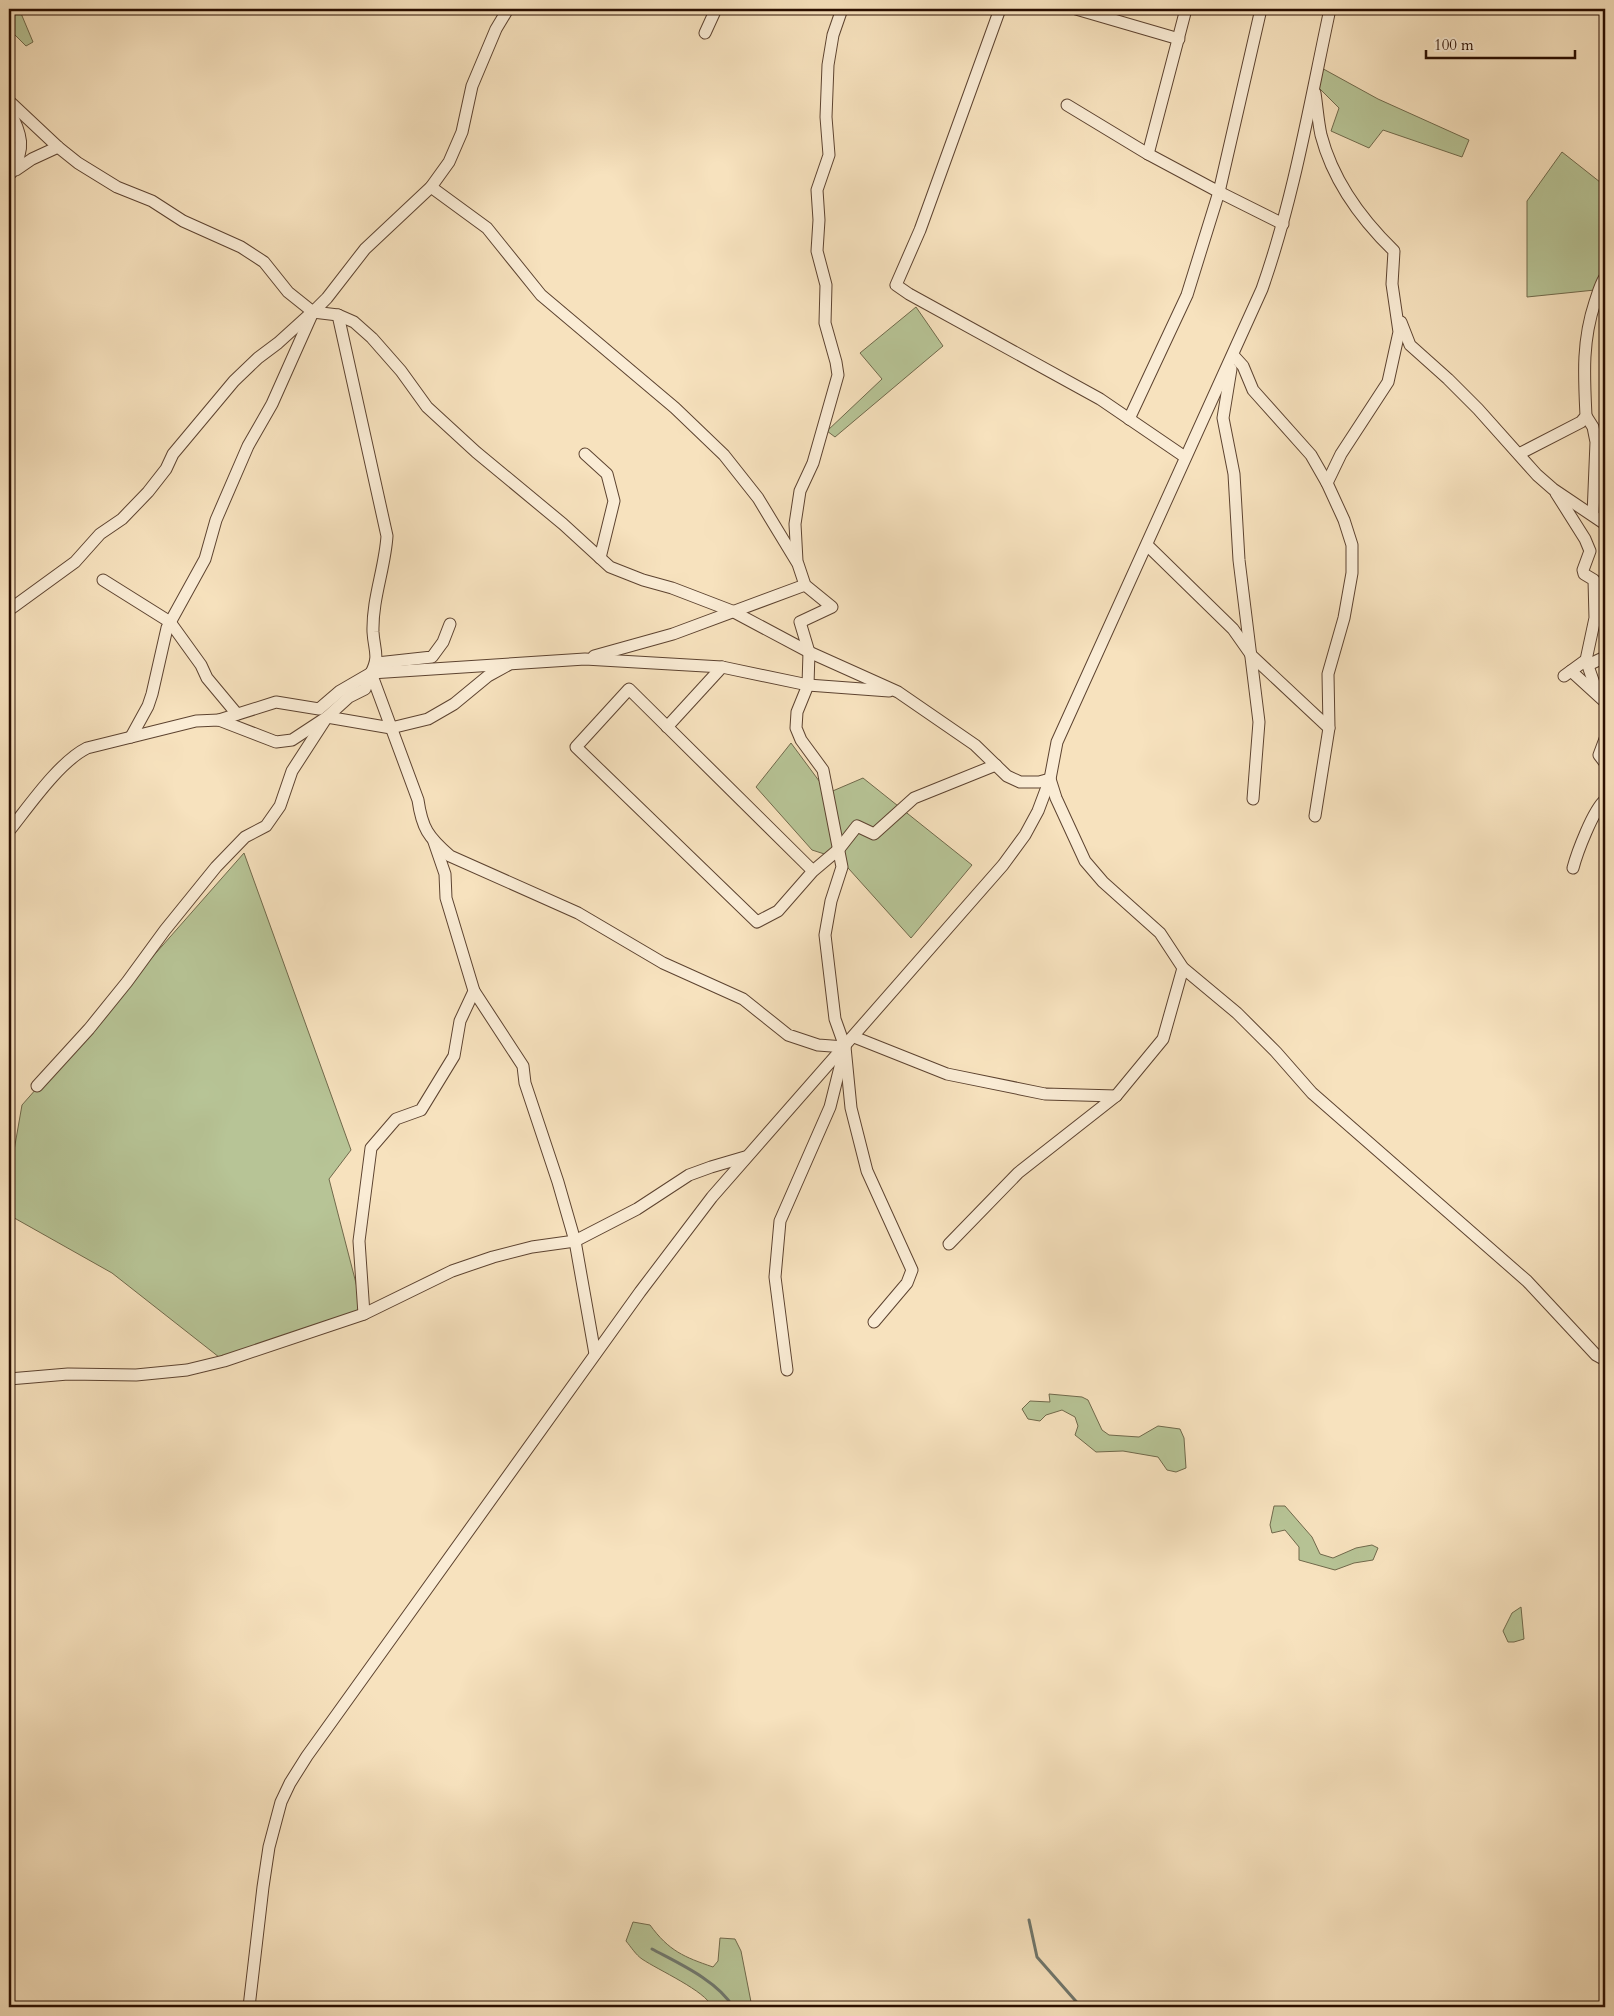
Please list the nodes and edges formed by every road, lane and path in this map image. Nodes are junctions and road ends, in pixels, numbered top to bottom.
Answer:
1 (508, 9) edge
2 (716, 9) edge
3 (842, 9) edge
4 (1000, 9) edge
5 (1076, 9) edge
6 (1186, 9) edge
7 (1261, 9) edge
8 (1330, 9) edge
9 (705, 33) dead end
10 (1179, 38) junction
11 (1314, 83) junction
12 (9, 101) edge
13 (1067, 104) dead end
14 (9, 110) edge
15 (58, 147) junction
16 (1148, 154) junction
17 (10, 174) edge
18 (431, 187) junction
19 (1219, 192) junction
20 (1283, 224) junction
21 (1605, 277) edge
22 (1394, 304) junction
23 (313, 312) junction
24 (338, 315) junction
25 (1233, 355) junction
26 (1586, 416) junction
27 (1129, 419) junction
28 (585, 454) dead end
29 (1519, 454) junction
30 (1185, 457) junction
31 (1327, 483) junction
32 (1553, 489) junction
33 (1593, 515) junction
34 (1605, 524) edge
35 (1146, 545) junction
36 (600, 558) junction
37 (798, 564) junction
38 (103, 580) dead end
39 (806, 584) junction
40 (9, 610) edge
41 (732, 611) junction
42 (170, 622) junction
43 (450, 624) dead end
44 (809, 652) junction
45 (1252, 656) junction
46 (1605, 657) edge
47 (585, 659) junction
48 (377, 663) junction
49 (512, 663) junction
50 (1587, 663) junction
51 (722, 667) junction
52 (371, 674) junction
53 (808, 685) junction
54 (898, 692) junction
55 (1602, 699) edge
56 (237, 714) junction
57 (327, 717) junction
58 (219, 720) junction
59 (667, 727) junction
60 (390, 728) junction
61 (1329, 728) junction
62 (131, 737) junction
63 (1605, 739) edge
64 (1605, 763) edge
65 (996, 765) junction
66 (1050, 779) junction
67 (1253, 798) dead end
68 (1605, 800) edge
69 (1314, 816) dead end
70 (9, 831) edge
71 (433, 841) junction
72 (839, 850) junction
73 (1573, 868) dead end
74 (813, 871) junction
75 (1183, 968) junction
76 (474, 991) junction
77 (854, 1037) junction
78 (845, 1047) junction
79 (37, 1086) dead end
80 (1116, 1096) junction
81 (745, 1157) junction
82 (575, 1242) junction
83 (950, 1244) dead end
84 (364, 1314) junction
85 (874, 1322) dead end
86 (596, 1354) junction
87 (1605, 1360) edge
88 (787, 1370) dead end
89 (9, 1379) edge
90 (249, 2007) edge

1 - 18 street
2 - 9 street
3 - 37 street
4 - 27 street
5 - 10 street
6 - 10 street
7 - 19 street
8 - 11 street
10 - 16 street
11 - 20 street
11 - 22 street
12 - 15 street
13 - 16 street
14 - 17 street
15 - 17 street
15 - 23 street
16 - 19 street
18 - 23 street
18 - 37 street
19 - 20 street
19 - 27 street
20 - 25 street
21 - 26 street
22 - 29 street
22 - 31 street
23 - 24 street
23 - 40 street
23 - 42 street
24 - 36 street
24 - 48 street
25 - 30 street
25 - 31 street
25 - 45 street
26 - 29 street
26 - 33 street
27 - 30 street
28 - 36 street
29 - 32 street
30 - 35 street
31 - 61 street
32 - 33 street
32 - 50 street
33 - 34 street
35 - 45 street
35 - 66 street
36 - 41 street
37 - 39 street
38 - 42 street
39 - 41 street
39 - 44 street
41 - 44 street
41 - 47 street
42 - 56 street
42 - 62 street
43 - 48 street
44 - 53 street
44 - 54 street
45 - 61 street
45 - 67 street
46 - 50 street
47 - 49 street
47 - 51 street
48 - 52 street
49 - 52 street
49 - 60 street
50 - 55 street
50 - 55 street
51 - 53 street
51 - 59 street
52 - 56 street
52 - 57 street
52 - 60 street
53 - 54 street
53 - 72 street
54 - 65 street
56 - 58 street
57 - 58 street
57 - 60 street
57 - 79 street
58 - 62 street
59 - 74 street
59 - 74 street
60 - 71 street
61 - 69 street
62 - 70 street
63 - 64 street
65 - 66 street
65 - 72 street
66 - 75 street
66 - 77 street
68 - 73 street
71 - 76 street
71 - 78 street
72 - 74 street
72 - 78 street
75 - 80 street
75 - 87 street
76 - 82 street
76 - 84 street
77 - 78 street
77 - 80 street
78 - 81 street
78 - 85 street
78 - 88 street
80 - 83 street
81 - 82 street
81 - 86 street
82 - 84 street
82 - 86 street
84 - 89 street
86 - 90 street

